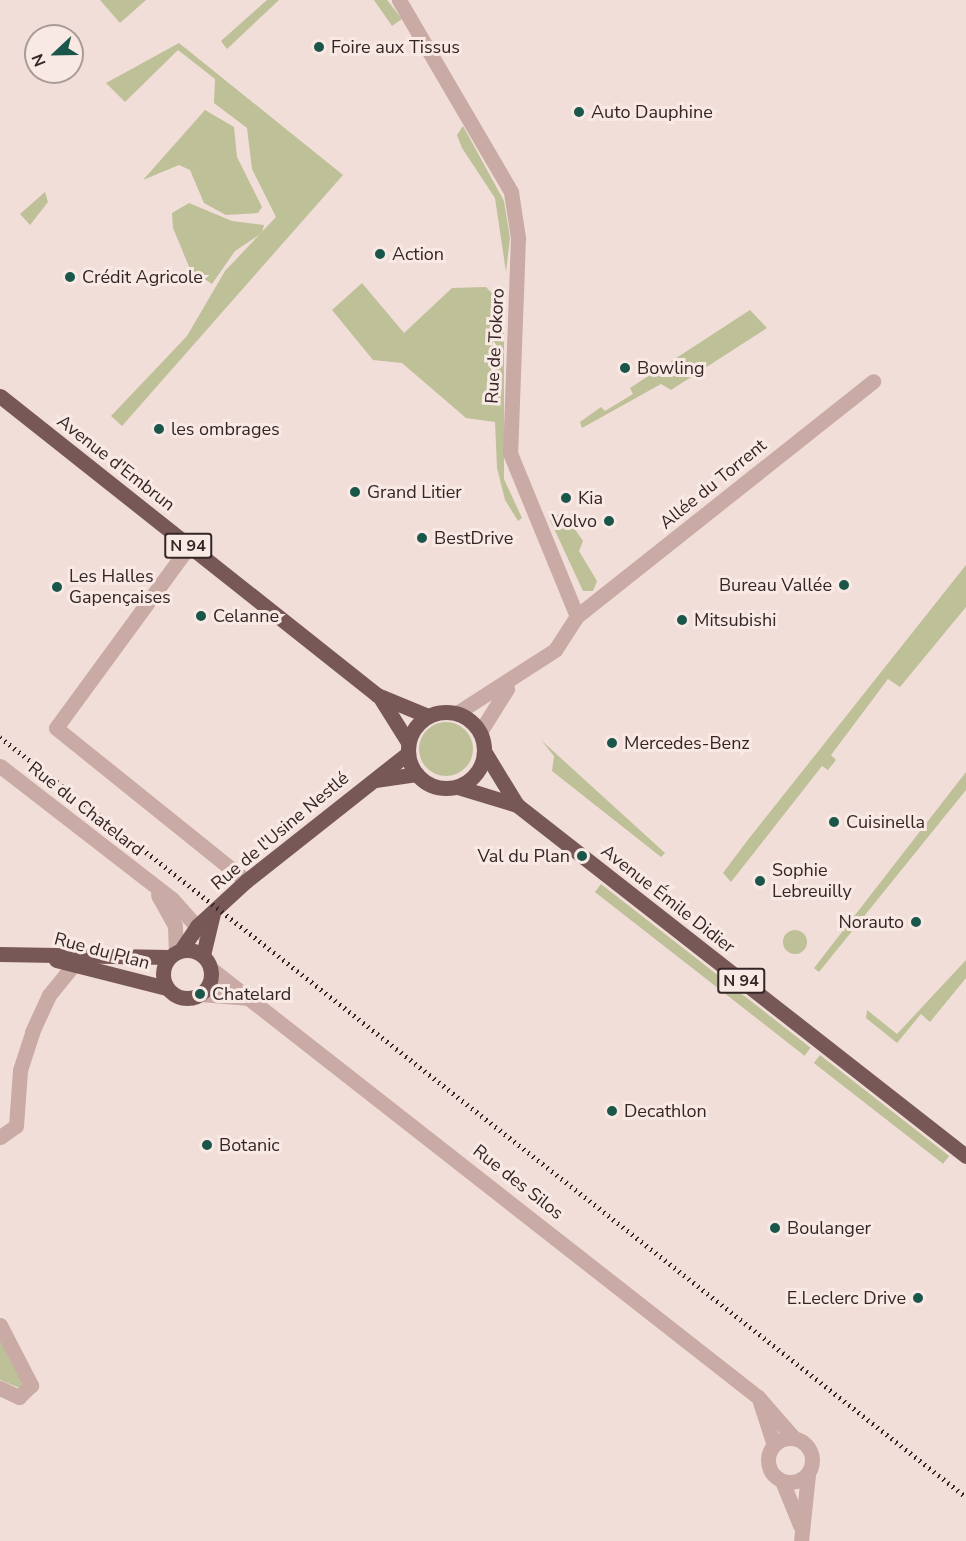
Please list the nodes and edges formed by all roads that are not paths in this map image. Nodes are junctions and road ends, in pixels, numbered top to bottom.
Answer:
1 (399, 0) edge
2 (873, 381) dead end
3 (0, 396) edge
4 (189, 546) junction
5 (577, 616) junction
6 (513, 681) junction
7 (377, 695) junction
8 (458, 713) junction
9 (428, 716) junction
10 (480, 732) junction
11 (408, 748) junction
12 (484, 751) junction
13 (0, 766) edge
14 (417, 774) junction
15 (372, 780) junction
16 (458, 787) junction
17 (517, 805) junction
18 (246, 881) junction
19 (148, 883) junction
20 (202, 932) junction
21 (175, 953) junction
22 (0, 954) edge
23 (41, 956) junction
24 (206, 961) junction
25 (74, 964) junction
26 (167, 988) junction
27 (200, 994) junction
28 (253, 999) junction
29 (0, 1137) edge
30 (966, 1156) edge
31 (0, 1325) edge
32 (0, 1388) edge
33 (758, 1397) junction
34 (793, 1437) junction
35 (774, 1445) junction
36 (808, 1474) junction
37 (782, 1481) junction
38 (801, 1536) edge

1 - 5 street, Rue de Tokoro
2 - 5 street, Allée du Torrent
3 - 4 main road, Avenue d'Embrun / N 94
4 - 7 main road, Avenue d'Embrun / N 94
4 - 18 street
5 - 6 street
6 - 8 street
6 - 10 street
7 - 9 main road, Avenue d'Embrun / N 94
7 - 11 main road, Avenue d'Embrun / N 94
8 - 9 main road
8 - 10 main road
9 - 11 main road
10 - 12 main road
11 - 14 main road
11 - 15 main road, Rue de l'Usine Nestlé
12 - 16 main road
12 - 17 main road, Avenue Émile Didier / N 94
13 - 19 street, Rue du Chatelard
14 - 15 main road
14 - 16 main road
15 - 18 main road, Rue de l'Usine Nestlé
16 - 17 main road, Avenue Émile Didier / N 94
17 - 30 main road, Avenue Émile Didier / N 94
18 - 20 main road, Rue de l'Usine Nestlé
19 - 20 street, Rue du Chatelard
19 - 21 street, Rue du Chatelard
20 - 21 main road, Rue de l'Usine Nestlé
20 - 24 main road, Rue de l'Usine Nestlé
21 - 23 main road, Rue du Plan
21 - 24 main road
21 - 26 main road
22 - 23 main road
23 - 25 main road, Rue du Plan
24 - 27 main road
24 - 28 street, Rue des Silos
25 - 26 main road, Rue du Plan
25 - 29 street
26 - 27 main road
27 - 28 street
28 - 33 street, Rue des Silos
31 - 32 street
33 - 34 street, Rue des Silos
33 - 35 street
34 - 35 street
34 - 36 street
35 - 37 street
36 - 37 street
36 - 38 street
37 - 38 street

